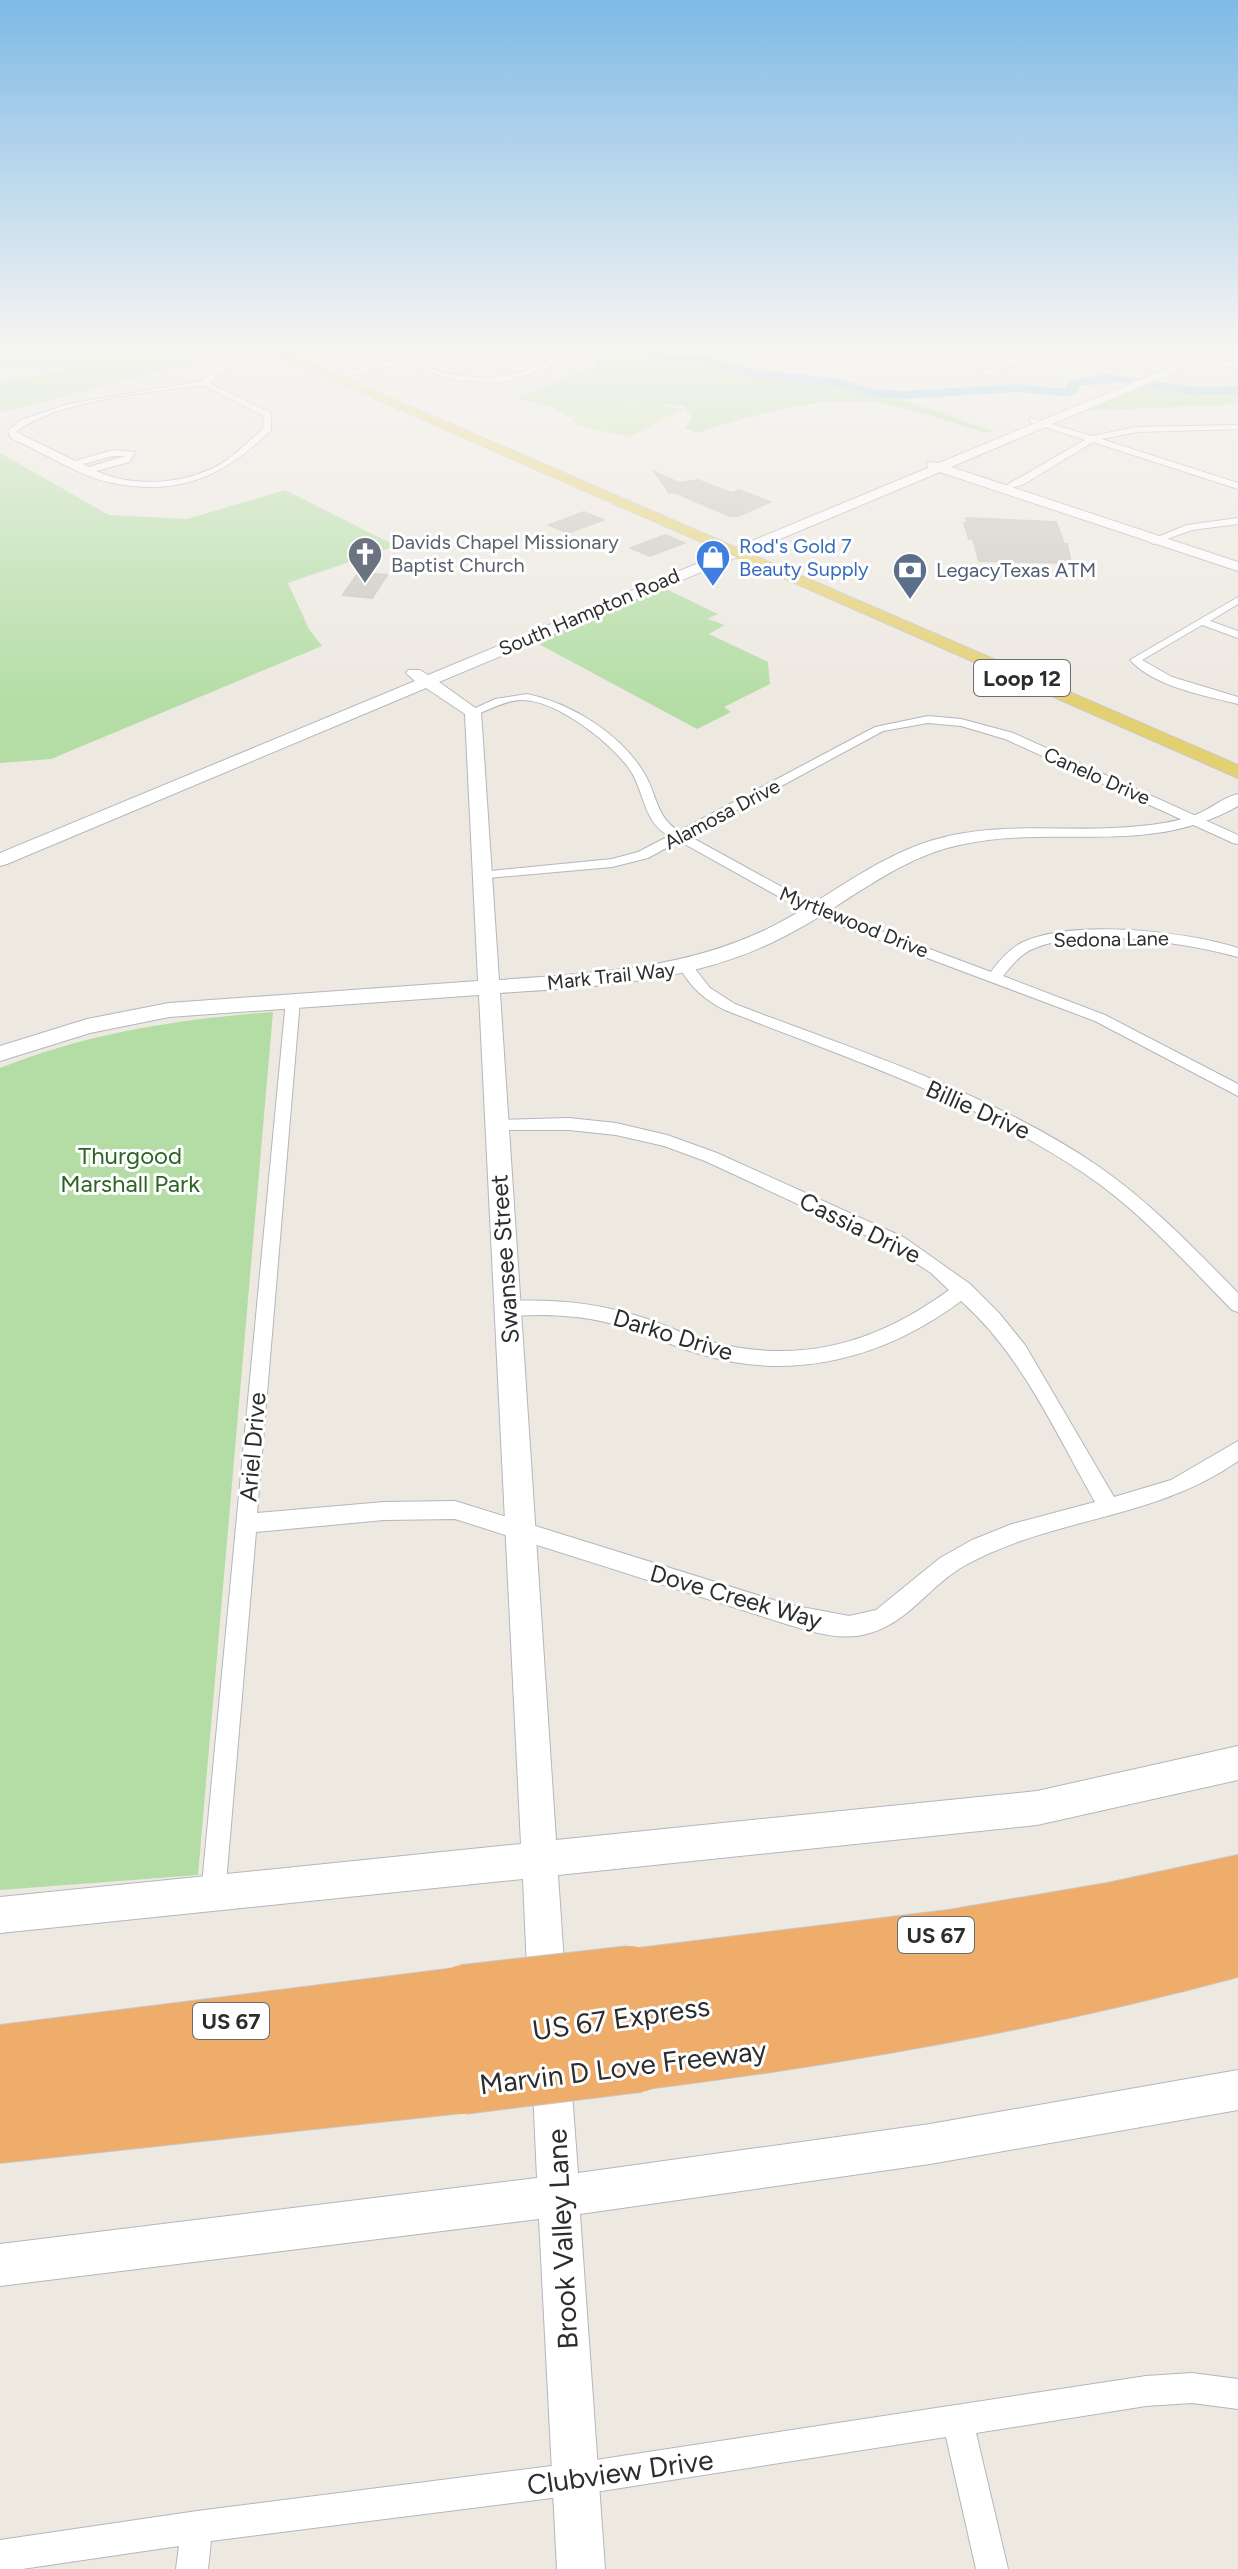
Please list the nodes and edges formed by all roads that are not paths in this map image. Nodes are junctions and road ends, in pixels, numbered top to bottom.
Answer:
1 (92, 469) edge
2 (219, 469) edge
3 (547, 469) edge
4 (558, 469) edge
5 (923, 469) edge
6 (959, 469) edge
7 (1045, 469) edge
8 (1186, 469) edge
9 (88, 470) joint
10 (1238, 486) edge
11 (1008, 488) junction
12 (608, 493) junction
13 (1238, 521) edge
14 (1153, 541) junction
15 (734, 546) junction
16 (1238, 567) edge
17 (1238, 575) edge
18 (847, 596) junction
19 (1238, 600) edge
20 (1201, 621) junction
21 (1238, 635) edge
22 (420, 677) junction
23 (1238, 701) edge
24 (473, 712) junction
25 (953, 720) joint
26 (302, 727) junction
27 (1238, 759) edge
28 (1238, 772) edge
29 (1238, 799) edge
30 (1195, 820) junction
31 (681, 837) junction
32 (1238, 840) edge
33 (0, 848) edge
34 (0, 860) edge
35 (481, 876) junction
36 (815, 911) junction
37 (1238, 953) edge
38 (687, 968) junction
39 (995, 977) junction
40 (488, 986) junction
41 (293, 1000) junction
42 (0, 1054) edge
43 (1238, 1091) edge
44 (496, 1126) junction
45 (964, 1289) junction
46 (1238, 1305) edge
47 (509, 1308) junction
48 (1238, 1450) edge
49 (1109, 1507) junction
50 (246, 1523) junction
51 (520, 1530) junction
52 (1238, 1763) edge
53 (539, 1861) junction
54 (1238, 1878) edge
55 (213, 1895) junction
56 (1238, 1913) edge
57 (0, 1915) edge
58 (1238, 1953) edge
59 (633, 2019) junction
60 (0, 2050) edge
61 (456, 2064) junction
62 (1238, 2090) edge
63 (0, 2096) edge
64 (0, 2137) edge
65 (559, 2196) junction
66 (0, 2265) edge
67 (1238, 2394) edge
68 (958, 2422) junction
69 (576, 2479) junction
70 (197, 2527) junction
71 (0, 2556) edge
72 (192, 2569) edge
73 (581, 2569) edge
74 (992, 2569) edge

1 - 9 street
2 - 9 street
3 - 12 main road, Loop 12
4 - 12 main road, Loop 12
5 - 15 main road, South Hampton Road
6 - 11 main road
7 - 11 street
8 - 10 street
11 - 14 main road
12 - 15 main road, Loop 12
13 - 14 street
14 - 16 main road
14 - 17 main road
15 - 18 main road, Loop 12
15 - 22 main road, South Hampton Road
18 - 27 main road, Loop 12
18 - 28 main road, Loop 12
19 - 20 street
20 - 21 street
20 - 23 street
22 - 24 main road
22 - 26 main road, South Hampton Road
24 - 31 street, Myrtlewood Drive
24 - 35 main road, Swansee Street
25 - 30 street, Canelo Drive
25 - 31 street, Alamosa Drive
26 - 33 main road, South Hampton Road
26 - 34 main road, South Hampton Road
29 - 30 main road, Mark Trail Way
30 - 32 street, Canelo Drive
30 - 36 main road, Mark Trail Way
31 - 35 street, Alamosa Drive
31 - 36 street, Myrtlewood Drive
35 - 40 main road, Swansee Street
36 - 38 main road, Mark Trail Way
36 - 39 street, Myrtlewood Drive
37 - 39 street, Sedona Lane
38 - 40 main road, Mark Trail Way
38 - 46 street, Billie Drive
39 - 43 street, Myrtlewood Drive
40 - 41 main road, Mark Trail Way
40 - 44 main road, Swansee Street
41 - 42 main road, Mark Trail Way
41 - 50 street, Ariel Drive
44 - 45 street, Cassia Drive
44 - 47 main road, Swansee Street
45 - 47 street, Darko Drive
45 - 49 street, Cassia Drive
47 - 51 main road, Swansee Street
48 - 49 street, Dove Creek Way
49 - 51 street, Dove Creek Way
50 - 51 street, Dove Creek Way
50 - 55 street, Ariel Drive
51 - 53 main road, Swansee Street
52 - 53 main road
53 - 55 main road
53 - 65 main road, Brook Valley Lane
54 - 59 highway, Marvin D Love Freeway / US 67
55 - 57 main road
56 - 59 highway, US 67 Express
58 - 59 highway, Marvin D Love Freeway / US 67
59 - 60 highway, Marvin D Love Freeway / US 67, bridge
59 - 61 highway, Marvin D Love Freeway / US 67, bridge
61 - 63 highway
61 - 64 highway, Marvin D Love Freeway / US 67
62 - 65 main road
65 - 66 main road
65 - 69 main road, Brook Valley Lane
67 - 68 street, Clubview Drive
68 - 69 street, Clubview Drive
68 - 74 street
69 - 70 street, Clubview Drive
69 - 73 main road, Brook Valley Lane
70 - 71 street, Clubview Drive
70 - 72 street

